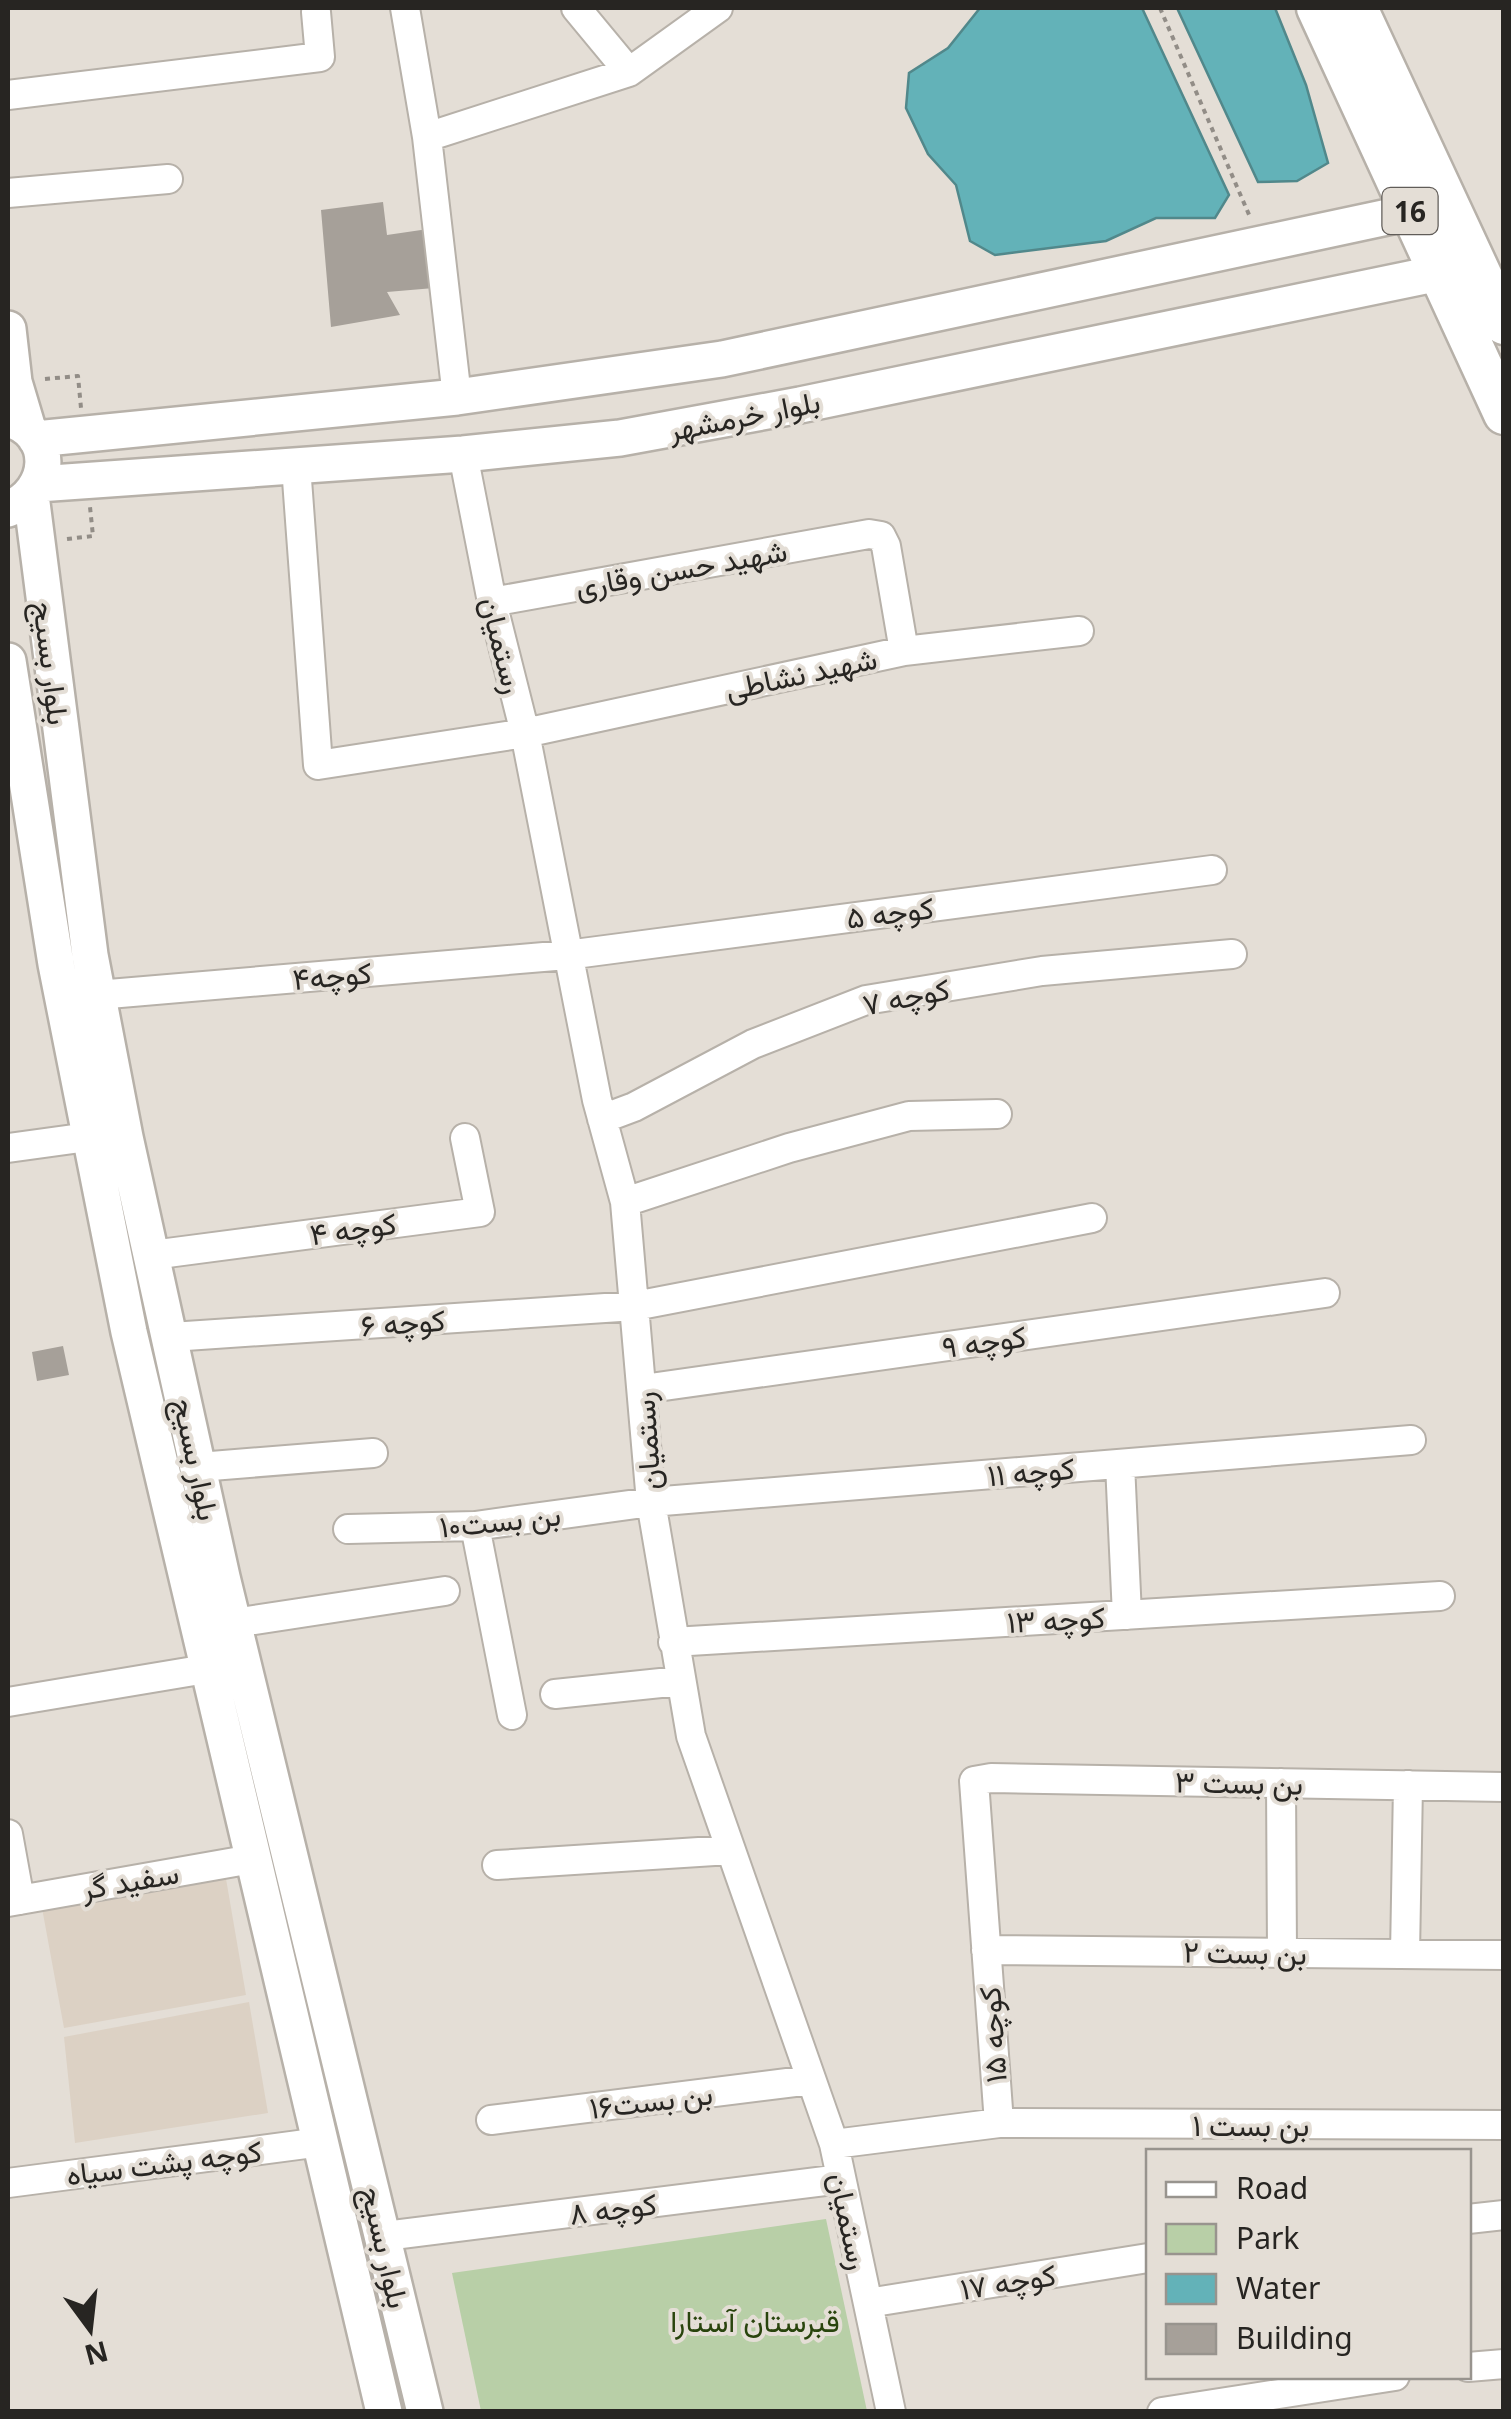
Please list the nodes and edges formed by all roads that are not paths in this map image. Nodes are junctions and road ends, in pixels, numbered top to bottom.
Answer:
1 (405, 8) edge
2 (576, 8) edge
3 (718, 8) edge
4 (1317, 8) edge
5 (1357, 8) edge
6 (316, 12) dead end
7 (629, 72) junction
8 (8, 94) edge
9 (426, 137) junction
10 (168, 179) dead end
11 (8, 193) edge
12 (1411, 212) junction
13 (1439, 273) junction
14 (1495, 284) edge
15 (1504, 324) edge
16 (8, 329) edge
17 (457, 398) junction
18 (1504, 414) edge
19 (24, 429) edge
20 (463, 454) junction
21 (296, 466) junction
22 (26, 496) edge
23 (492, 602) junction
24 (1079, 631) dead end
25 (904, 651) junction
26 (8, 661) edge
27 (525, 733) junction
28 (17, 790) edge
29 (1212, 870) dead end
30 (1232, 954) dead end
31 (567, 955) junction
32 (97, 995) junction
33 (997, 1114) dead end
34 (602, 1119) junction
35 (88, 1137) junction
36 (125, 1137) junction
37 (465, 1138) dead end
38 (8, 1148) edge
39 (625, 1202) junction
40 (1092, 1218) dead end
41 (152, 1255) junction
42 (1325, 1293) dead end
43 (635, 1306) junction
44 (170, 1337) junction
45 (643, 1390) junction
46 (1411, 1440) dead end
47 (374, 1453) dead end
48 (1120, 1464) junction
49 (199, 1467) junction
50 (651, 1502) junction
51 (475, 1526) junction
52 (348, 1529) dead end
53 (445, 1590) dead end
54 (1440, 1596) dead end
55 (1127, 1615) junction
56 (234, 1623) junction
57 (673, 1642) junction
58 (206, 1669) junction
59 (680, 1681) junction
60 (555, 1694) dead end
61 (8, 1702) edge
62 (512, 1715) dead end
63 (974, 1781) joint
64 (1281, 1783) junction
65 (1408, 1785) junction
66 (1504, 1787) edge
67 (8, 1834) edge
68 (730, 1850) junction
69 (290, 1851) junction
70 (252, 1859) junction
71 (497, 1866) dead end
72 (14, 1901) edge
73 (986, 1950) junction
74 (1282, 1953) junction
75 (1405, 1954) junction
76 (1504, 1955) edge
77 (812, 2080) junction
78 (492, 2120) dead end
79 (999, 2124) junction
80 (1504, 2125) edge
81 (322, 2142) junction
82 (834, 2144) junction
83 (841, 2179) junction
84 (8, 2183) edge
85 (1504, 2216) edge
86 (1471, 2219) edge
87 (384, 2236) junction
88 (1146, 2258) edge
89 (868, 2304) junction
90 (1504, 2364) edge
91 (1471, 2367) edge
92 (1360, 2379) edge
93 (1326, 2382) edge
94 (384, 2412) edge
95 (425, 2412) edge
96 (891, 2412) edge
97 (1162, 2412) edge

1 - 9 street
2 - 7 street
3 - 7 street
4 - 12 highway, 16
5 - 14 highway, 16
6 - 8 street
7 - 9 street
9 - 17 street
10 - 11 street
12 - 13 highway, 16
12 - 17 main road, بلوار خرمشهر
13 - 18 highway, 16
13 - 20 main road, بلوار خرمشهر
14 - 15 highway, 16
16 - 19 main road
17 - 19 main road, بلوار خرمشهر
17 - 20 main road
19 - 22 main road, بلوار بسیج
20 - 21 main road, بلوار خرمشهر
20 - 23 street, رستمیان
21 - 22 main road, بلوار خرمشهر
21 - 27 street, شهید نشاطی
22 - 32 main road, بلوار بسیج
23 - 25 street, شهید حسن وقاری
23 - 27 street, رستمیان
24 - 25 street, شهید نشاطی
25 - 27 street, شهید نشاطی
26 - 28 main road, بلوار بسیج
27 - 31 street, رستمیان
28 - 35 main road, بلوار بسیج
29 - 31 street, کوچه ۵
30 - 34 street, کوچه ۷
31 - 32 street, کوچه۴
31 - 34 street, رستمیان
32 - 36 main road, بلوار بسیج
33 - 39 street
34 - 39 street, رستمیان
35 - 36 main road
35 - 38 street
35 - 58 main road, بلوار بسیج
36 - 41 main road, بلوار بسیج
37 - 41 street, کوچه ۴
39 - 43 street, رستمیان
40 - 43 street, کوچه ۶
41 - 44 main road, بلوار بسیج
42 - 45 street, کوچه ۹
43 - 44 street, کوچه ۶
43 - 45 street, رستمیان
44 - 49 main road, بلوار بسیج
45 - 50 street, رستمیان
46 - 48 street, کوچه ۱۱
47 - 49 street
48 - 50 street, کوچه ۱۱
48 - 55 street
49 - 56 main road, بلوار بسیج
50 - 51 street, بن بست۱۰
50 - 57 street, رستمیان
51 - 52 street, بن بست۱۰
51 - 62 street
53 - 56 street
54 - 55 street, کوچه ۱۳
55 - 57 street, کوچه ۱۳
56 - 69 main road, بلوار بسیج
57 - 59 street, رستمیان
58 - 61 street
58 - 70 main road, بلوار بسیج
59 - 60 street
59 - 68 street, رستمیان
63 - 64 street, بن بست ۳
63 - 73 street, کوچه ۱۵
64 - 65 street, بن بست ۳
64 - 74 street
65 - 66 street, بن بست ۳
65 - 75 street
67 - 72 street
68 - 71 street
68 - 77 street, رستمیان
69 - 70 main road
69 - 87 main road, بلوار بسیج
70 - 72 street, سفید گر
70 - 81 main road, بلوار بسیج
73 - 74 street, بن بست ۲
73 - 79 street, کوچه ۱۵
74 - 75 street, بن بست ۲
75 - 76 street, بن بست ۲
77 - 78 street, بن بست۱۶
77 - 82 street, رستمیان
79 - 80 street, بن بست ۱
79 - 82 street, کوچه ۱۵
81 - 84 street, کوچه پشت سیاه
81 - 94 main road, بلوار بسیج
82 - 83 street, رستمیان
83 - 87 street, کوچه ۸
83 - 89 street, رستمیان
85 - 86 street
87 - 95 main road, بلوار بسیج
88 - 89 street, کوچه ۱۷
89 - 96 street, رستمیان
90 - 91 street
92 - 93 street
93 - 97 street

